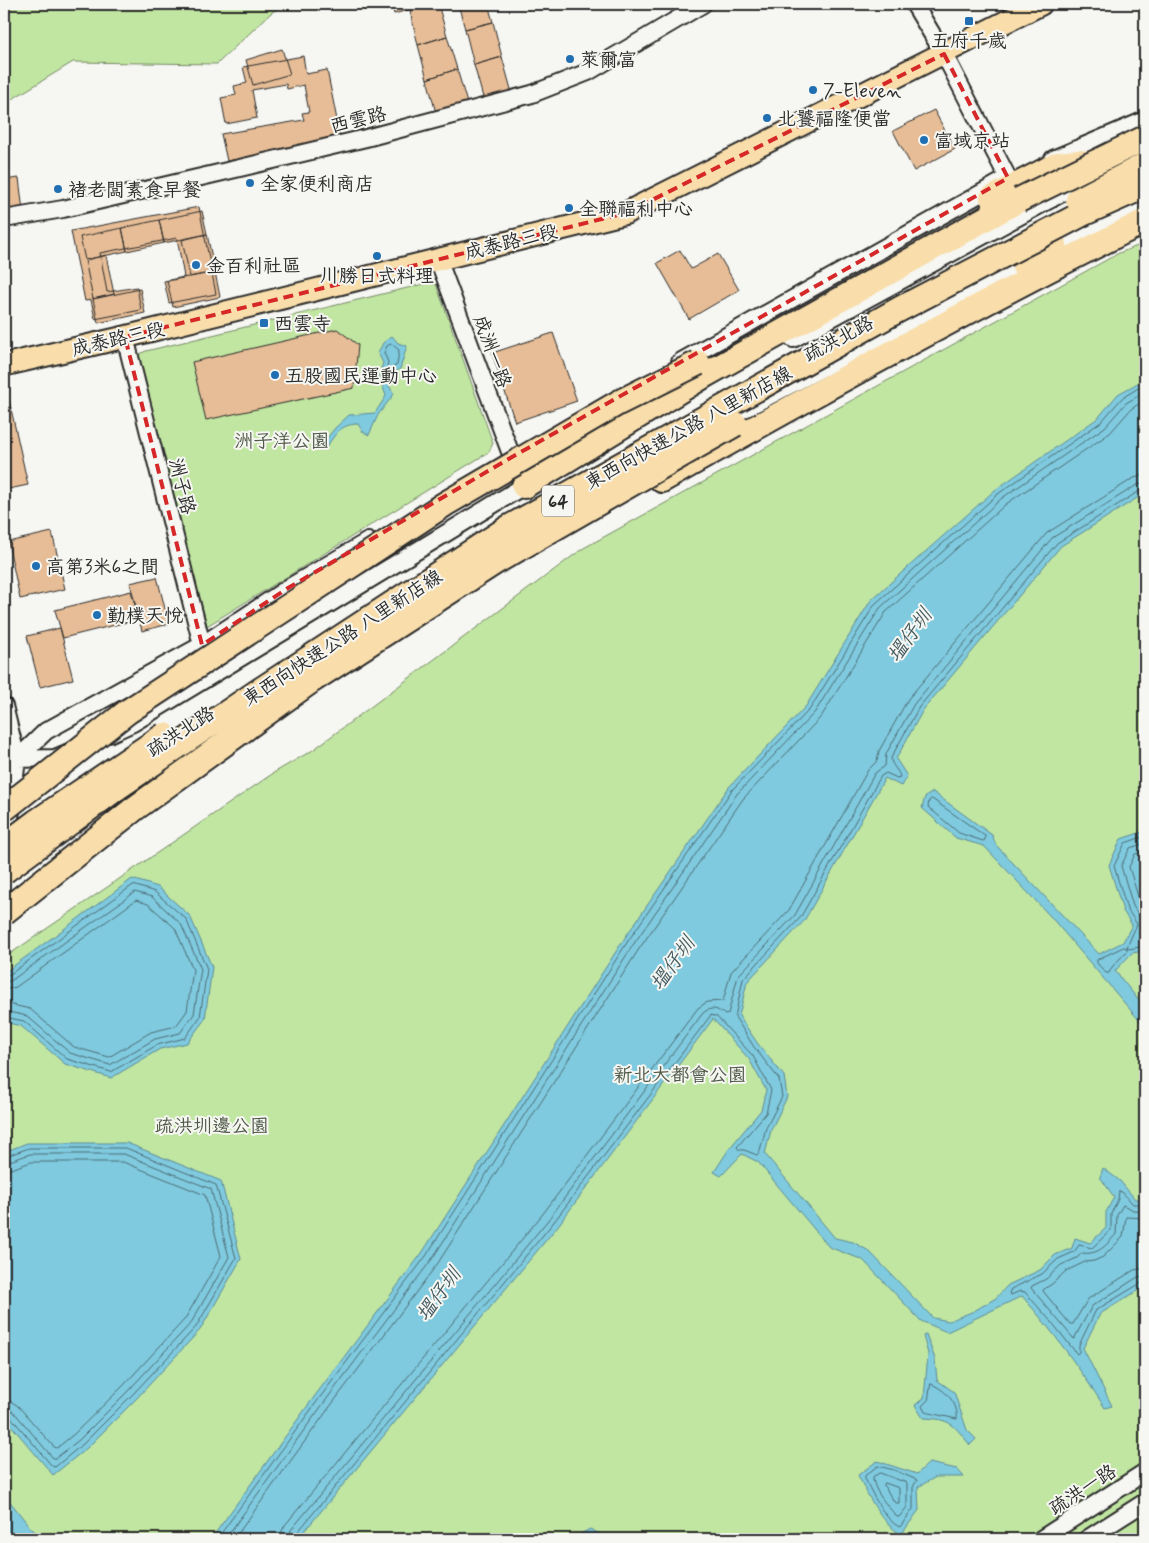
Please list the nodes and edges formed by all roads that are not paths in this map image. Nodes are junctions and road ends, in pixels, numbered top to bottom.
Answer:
1 (703, 4) edge
2 (914, 4) edge
3 (1041, 4) edge
4 (944, 54) junction
5 (1145, 120) edge
6 (1145, 138) edge
7 (1139, 158) edge
8 (1008, 178) junction
9 (1145, 186) edge
10 (1145, 199) edge
11 (4, 218) edge
12 (1145, 221) edge
13 (1055, 246) junction
14 (438, 259) junction
15 (125, 337) junction
16 (4, 365) edge
17 (512, 457) junction
18 (524, 486) junction
19 (511, 546) junction
20 (202, 645) junction
21 (4, 706) edge
22 (71, 717) junction
23 (133, 724) junction
24 (10, 762) edge
25 (5, 829) edge
26 (4, 871) edge
27 (4, 912) edge
28 (1145, 1472) edge
29 (1145, 1502) edge
30 (1041, 1539) edge
31 (1087, 1539) edge

1 - 11 street, 西雲路
2 - 4 street
3 - 4 main road, 成泰路三段
4 - 8 street
4 - 14 main road, 成泰路三段
5 - 8 street
6 - 18 highway, bridge
7 - 18 street, 疏洪北路
7 - 25 highway, 東西向快速公路 八里新店線 / 64, bridge
7 - 25 highway, bridge
8 - 17 street
9 - 26 highway, 東西向快速公路 八里新店線 / 64, bridge
10 - 13 street, 疏洪北路
12 - 19 highway
13 - 19 street, 疏洪北路
13 - 27 highway, bridge
14 - 15 main road, 成泰路三段
14 - 17 street, 成洲一路
15 - 16 main road, 成泰路三段
15 - 20 street, 洲子路
17 - 20 street
18 - 23 street, 疏洪北路
19 - 25 street, 疏洪北路
20 - 22 street
21 - 24 street
22 - 23 street
22 - 24 street
23 - 24 street, 疏洪北路
24 - 25 street
28 - 30 street, 疏洪一路
29 - 31 street

